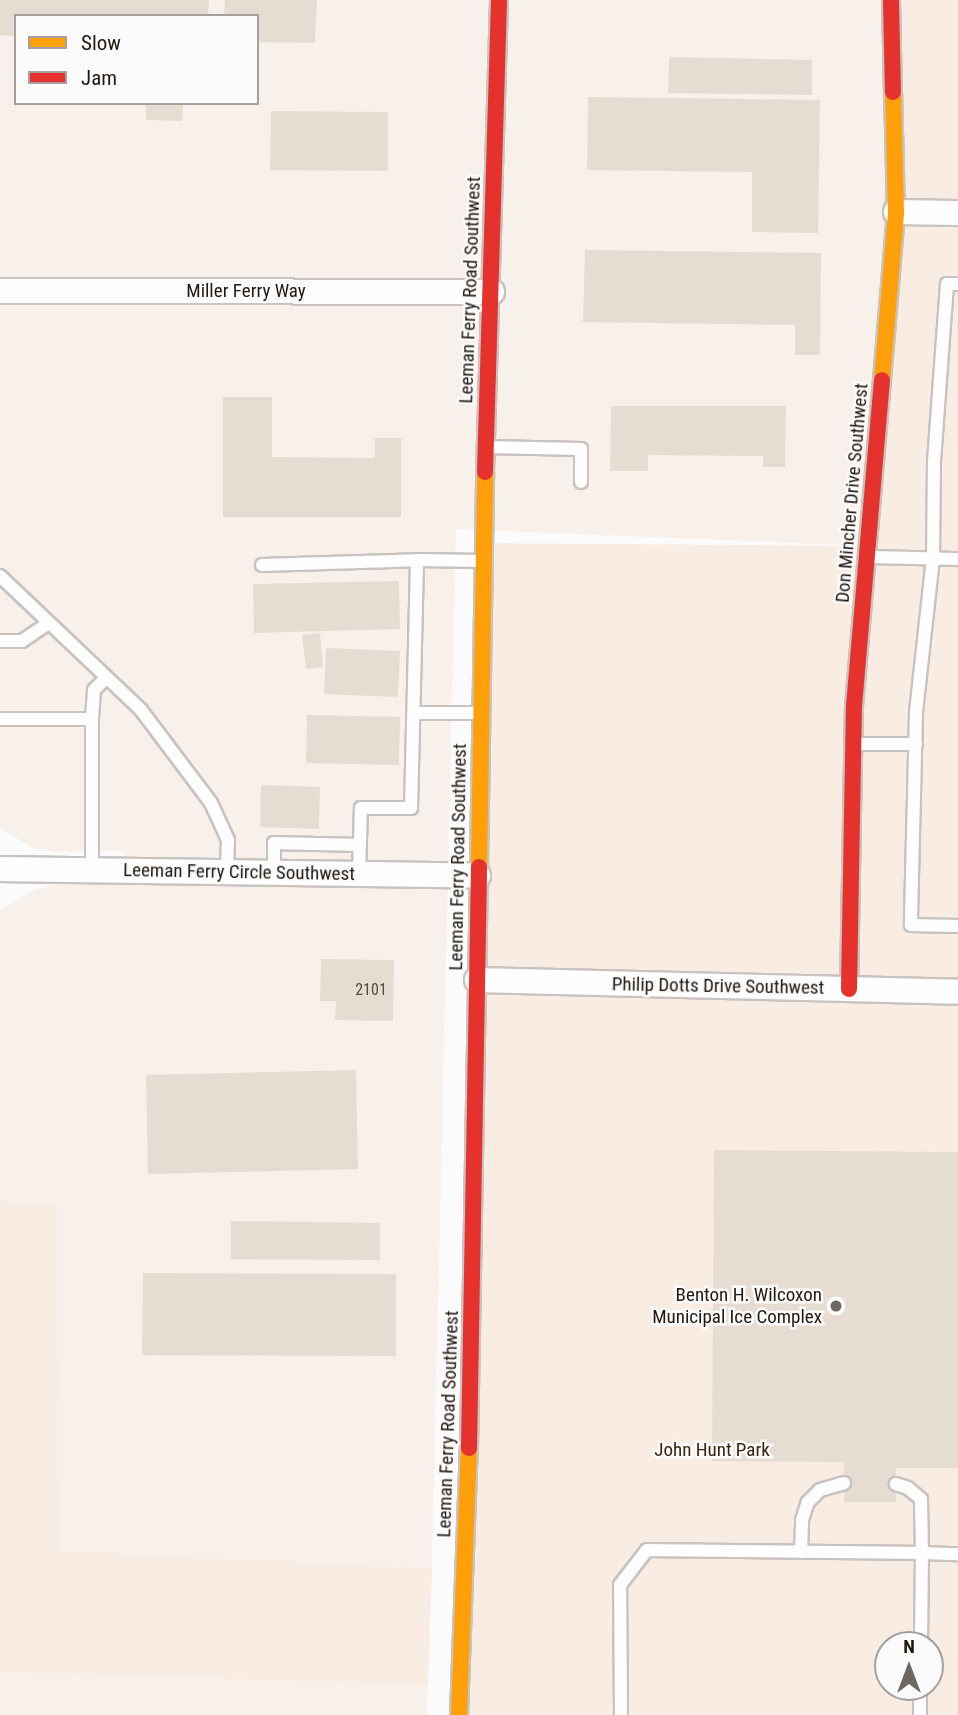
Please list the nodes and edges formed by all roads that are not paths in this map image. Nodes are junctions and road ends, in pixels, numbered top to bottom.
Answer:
1 (499, 0) edge
2 (891, 0) edge
3 (896, 212) junction
4 (958, 213) edge
5 (958, 284) edge
6 (0, 291) edge
7 (492, 292) junction
8 (487, 447) junction
9 (581, 481) dead end
10 (868, 557) junction
11 (933, 558) junction
12 (958, 559) edge
13 (417, 560) junction
14 (483, 561) junction
15 (262, 565) dead end
16 (0, 576) edge
17 (50, 623) junction
18 (0, 641) edge
19 (106, 678) junction
20 (414, 713) junction
21 (480, 713) junction
22 (0, 719) edge
23 (92, 719) junction
24 (853, 744) junction
25 (916, 744) junction
26 (360, 845) junction
27 (0, 869) edge
28 (92, 871) junction
29 (227, 873) junction
30 (274, 873) junction
31 (359, 874) junction
32 (478, 876) junction
33 (958, 926) edge
34 (477, 980) junction
35 (849, 989) junction
36 (958, 992) edge
37 (844, 1483) dead end
38 (896, 1484) dead end
39 (801, 1552) junction
40 (922, 1553) junction
41 (958, 1554) edge
42 (921, 1631) edge
43 (459, 1715) edge
44 (621, 1715) edge

1 - 7 street, Leeman Ferry Road Southwest
2 - 3 street, Don Mincher Drive Southwest
3 - 4 street
3 - 10 street, Don Mincher Drive Southwest
5 - 11 lane
6 - 7 street, Miller Ferry Way
7 - 8 street, Leeman Ferry Road Southwest
8 - 9 lane
8 - 14 street, Leeman Ferry Road Southwest
10 - 11 lane
10 - 24 street, Don Mincher Drive Southwest
11 - 12 lane
11 - 25 lane
13 - 14 lane
13 - 15 lane
13 - 20 lane
14 - 21 street, Leeman Ferry Road Southwest
16 - 17 lane
17 - 18 lane
17 - 19 lane
19 - 23 lane
19 - 29 lane
20 - 21 lane
20 - 26 lane
21 - 32 street, Leeman Ferry Road Southwest
22 - 23 lane
23 - 28 lane
24 - 25 lane
24 - 35 street, Don Mincher Drive Southwest
25 - 33 lane
26 - 30 lane
26 - 31 lane
27 - 28 street, Leeman Ferry Circle Southwest
28 - 29 street, Leeman Ferry Circle Southwest
29 - 30 street, Leeman Ferry Circle Southwest
30 - 31 street, Leeman Ferry Circle Southwest
31 - 32 street, Leeman Ferry Circle Southwest
32 - 34 street, Leeman Ferry Road Southwest
34 - 35 street, Philip Dotts Drive Southwest
34 - 43 street, Leeman Ferry Road Southwest
35 - 36 street, Philip Dotts Drive Southwest
37 - 39 lane
38 - 40 lane
39 - 40 lane
39 - 44 lane
40 - 41 lane
40 - 42 lane

